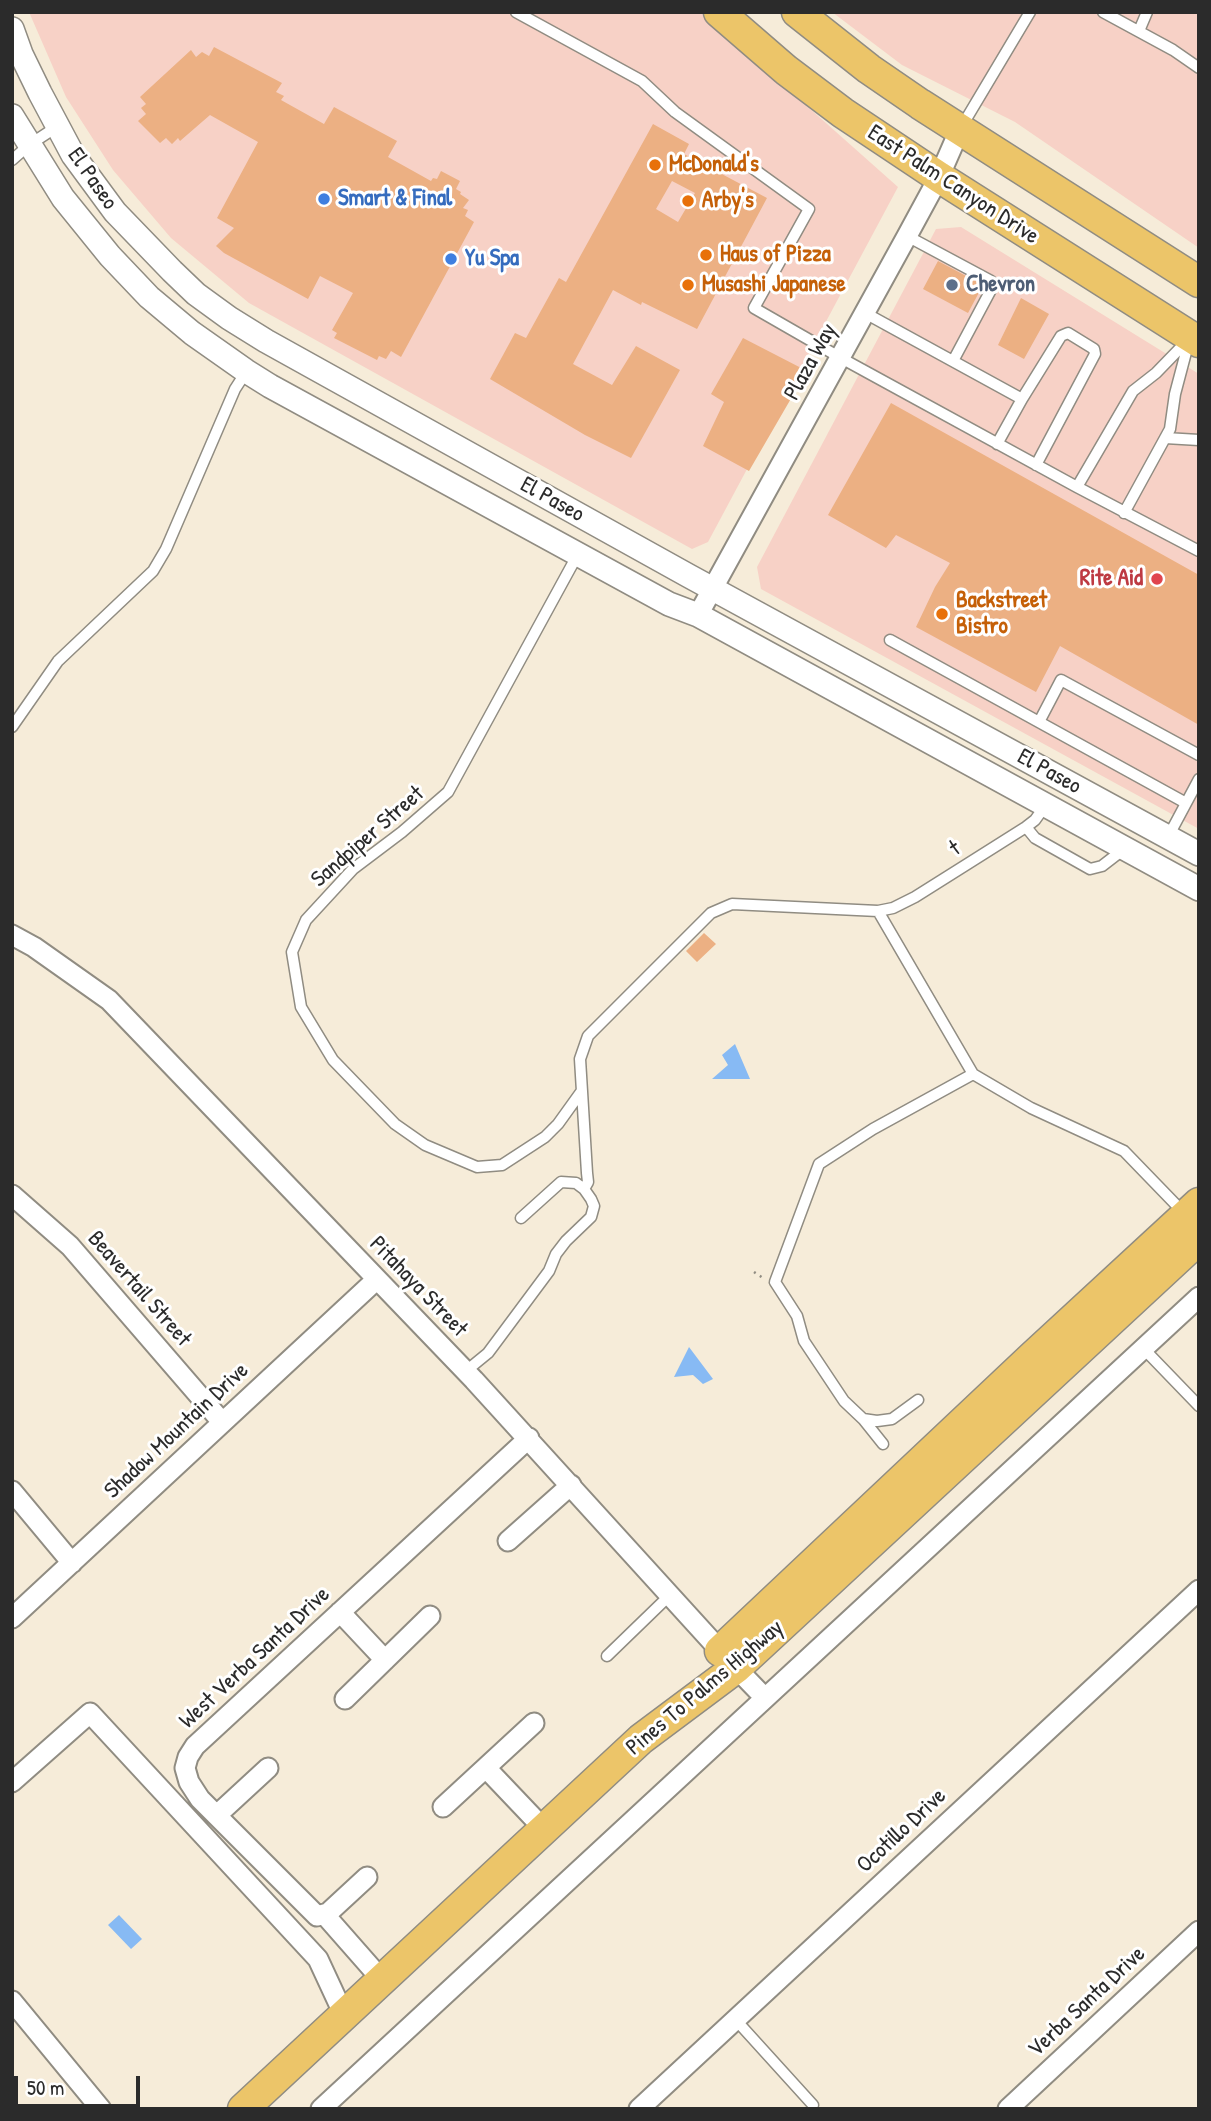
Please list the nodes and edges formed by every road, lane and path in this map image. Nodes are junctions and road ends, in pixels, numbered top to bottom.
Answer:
1 (516, 12) edge
2 (719, 12) edge
3 (797, 12) edge
4 (1030, 12) edge
5 (1103, 12) edge
6 (1147, 12) edge
7 (12, 29) edge
8 (1139, 31) junction
9 (1199, 68) edge
10 (12, 116) edge
11 (58, 125) junction
12 (960, 129) junction
13 (21, 152) edge
14 (939, 177) junction
15 (907, 236) junction
16 (1199, 282) edge
17 (865, 313) junction
18 (1195, 340) edge
19 (841, 359) junction
20 (953, 361) junction
21 (246, 371) junction
22 (1022, 400) junction
23 (1165, 438) junction
24 (1199, 440) edge
25 (997, 444) junction
26 (1036, 465) junction
27 (1077, 488) junction
28 (1124, 513) junction
29 (1199, 551) edge
30 (578, 554) junction
31 (713, 589) junction
32 (698, 615) junction
33 (890, 640) dead end
34 (784, 664) junction
35 (871, 675) junction
36 (1039, 722) junction
37 (12, 727) edge
38 (1199, 755) edge
39 (1199, 779) edge
40 (1196, 793) edge
41 (1186, 803) junction
42 (1045, 806) junction
43 (1026, 827) junction
44 (1164, 835) junction
45 (1124, 849) junction
46 (1199, 854) edge
47 (1189, 884) edge
48 (878, 911) junction
49 (12, 935) edge
50 (973, 1074) junction
51 (581, 1093) junction
52 (558, 1125) junction
53 (584, 1133) junction
54 (584, 1189) junction
55 (12, 1195) edge
56 (521, 1218) dead end
57 (1194, 1220) edge
58 (376, 1280) junction
59 (1199, 1297) edge
60 (1143, 1348) junction
61 (466, 1371) junction
62 (918, 1400) dead end
63 (1199, 1406) edge
64 (863, 1419) junction
65 (222, 1422) junction
66 (529, 1438) junction
67 (883, 1444) dead end
68 (571, 1485) junction
69 (12, 1491) edge
70 (509, 1541) dead end
71 (72, 1563) junction
72 (1199, 1590) edge
73 (670, 1595) junction
74 (340, 1612) junction
75 (430, 1616) dead end
76 (12, 1618) edge
77 (607, 1656) dead end
78 (385, 1660) junction
79 (728, 1660) junction
80 (765, 1698) junction
81 (345, 1699) dead end
82 (534, 1723) dead end
83 (268, 1768) dead end
84 (486, 1768) junction
85 (12, 1783) edge
86 (443, 1807) dead end
87 (217, 1815) junction
88 (544, 1829) junction
89 (368, 1877) dead end
90 (324, 1914) junction
91 (1199, 1931) edge
92 (382, 1980) junction
93 (12, 2001) edge
94 (344, 2015) junction
95 (735, 2019) junction
96 (813, 2105) dead end
97 (101, 2109) edge
98 (243, 2109) edge
99 (321, 2109) edge
100 (639, 2109) edge
101 (1008, 2109) edge

1 - 19 lane
2 - 14 main road, East Palm Canyon Drive
3 - 12 main road
4 - 12 lane
5 - 8 lane
6 - 8 lane
7 - 11 street, El Paseo
8 - 9 lane
10 - 13 street, El Paseo
11 - 13 lane
11 - 31 street, El Paseo
12 - 14 street, Plaza Way
12 - 16 main road
13 - 21 street, El Paseo
14 - 15 street, Plaza Way
14 - 18 main road, East Palm Canyon Drive
15 - 17 street, Plaza Way
15 - 20 lane
17 - 19 street, Plaza Way
17 - 20 lane
18 - 23 lane
18 - 27 lane
19 - 25 lane
19 - 31 street, Plaza Way
20 - 22 lane
21 - 30 street, El Paseo
21 - 37 lane
22 - 25 lane
22 - 26 lane
23 - 24 lane
23 - 28 lane
25 - 26 lane
26 - 27 lane
27 - 28 lane
28 - 29 lane
30 - 32 street, El Paseo
30 - 52 lane, Sandpiper Street
31 - 32 street, Plaza Way
31 - 35 street, El Paseo
32 - 34 street, El Paseo
33 - 36 lane
34 - 35 street
34 - 42 street, El Paseo
35 - 44 street, El Paseo
36 - 38 lane
36 - 41 lane
39 - 40 lane
40 - 41 lane
41 - 44 lane
42 - 43 lane, t
42 - 44 street
42 - 45 street, El Paseo
43 - 45 lane
43 - 48 lane, t
44 - 46 street, El Paseo
44 - 47 street
45 - 47 street, El Paseo
48 - 50 lane
48 - 51 lane
49 - 58 street, Pitahaya Street
50 - 57 lane
50 - 64 lane
51 - 52 lane, Sandpiper Street
51 - 53 lane
52 - 53 lane
53 - 54 lane
54 - 56 lane
54 - 61 lane
55 - 65 street, Beavertail Street
57 - 79 main road, Pines To Palms Highway
58 - 61 street, Pitahaya Street
58 - 65 street, Shadow Mountain Drive
59 - 60 street
60 - 63 lane
60 - 80 street
61 - 66 street, Pitahaya Street
62 - 64 lane
64 - 67 lane
65 - 71 street, Shadow Mountain Drive
66 - 68 street, Pitahaya Street
66 - 74 street, West Verba Santa Drive
68 - 70 street
68 - 73 street, Pitahaya Street
69 - 71 street
71 - 76 street, Shadow Mountain Drive
72 - 95 street, Ocotillo Drive
73 - 77 lane
73 - 79 street, Pitahaya Street
74 - 78 street
74 - 87 street, West Verba Santa Drive
75 - 78 street
78 - 81 street
79 - 80 street, Pitahaya Street
79 - 88 main road, Pines To Palms Highway
80 - 99 street
82 - 84 street
83 - 87 street
84 - 86 street
84 - 88 street
85 - 94 street
87 - 90 street, West Verba Santa Drive
88 - 92 main road, Pines To Palms Highway
89 - 90 street
90 - 92 street, West Verba Santa Drive
91 - 101 street, Verba Santa Drive
92 - 94 main road, Pines To Palms Highway
93 - 97 street
94 - 98 main road, Pines To Palms Highway
95 - 96 lane
95 - 100 street, Ocotillo Drive

